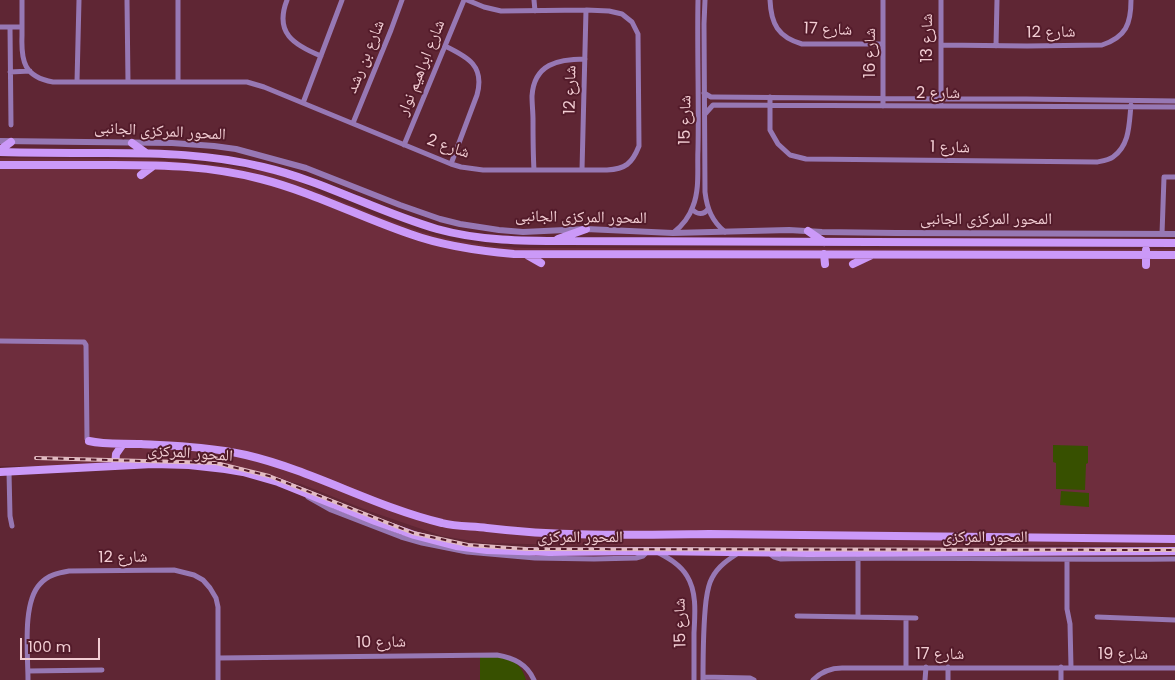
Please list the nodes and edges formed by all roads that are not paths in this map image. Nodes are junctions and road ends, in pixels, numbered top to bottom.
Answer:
1 (22, 0) edge
2 (79, 0) edge
3 (127, 0) edge
4 (178, 0) edge
5 (287, 0) edge
6 (342, 0) edge
7 (402, 0) edge
8 (465, 0) edge
9 (534, 0) edge
10 (698, 0) edge
11 (705, 0) edge
12 (770, 0) edge
13 (883, 0) edge
14 (941, 0) edge
15 (997, 0) edge
16 (1131, 0) edge
17 (586, 10) junction
18 (535, 11) junction
19 (0, 27) edge
20 (10, 27) junction
21 (22, 27) junction
22 (883, 44) junction
23 (941, 45) junction
24 (445, 46) junction
25 (996, 46) junction
26 (321, 56) junction
27 (585, 59) junction
28 (30, 71) junction
29 (10, 72) junction
30 (702, 74) junction
31 (77, 82) junction
32 (128, 82) junction
33 (178, 82) junction
34 (704, 93) junction
35 (770, 97) junction
36 (883, 98) junction
37 (941, 99) junction
38 (1131, 100) junction
39 (1175, 101) edge
40 (303, 103) junction
41 (770, 106) junction
42 (883, 106) junction
43 (940, 107) junction
44 (1130, 107) junction
45 (1175, 107) edge
46 (705, 114) junction
47 (353, 123) junction
48 (11, 125) dead end
49 (0, 142) edge
50 (11, 142) junction
51 (132, 143) junction
52 (404, 145) junction
53 (0, 151) edge
54 (146, 153) junction
55 (451, 164) junction
56 (0, 165) edge
57 (154, 165) junction
58 (534, 170) junction
59 (582, 170) junction
60 (141, 175) dead end
61 (1175, 177) edge
62 (343, 194) junction
63 (374, 206) junction
64 (692, 209) junction
65 (708, 209) junction
66 (356, 213) junction
67 (385, 225) junction
68 (586, 229) junction
69 (808, 231) junction
70 (725, 232) junction
71 (673, 233) junction
72 (1162, 234) junction
73 (1175, 234) edge
74 (552, 241) junction
75 (824, 242) junction
76 (1000, 242) junction
77 (1035, 243) junction
78 (1146, 243) junction
79 (1175, 243) edge
80 (525, 254) junction
81 (824, 254) junction
82 (872, 254) junction
83 (995, 255) junction
84 (1008, 255) junction
85 (1146, 255) junction
86 (1175, 255) edge
87 (1044, 256) junction
88 (541, 263) dead end
89 (825, 264) dead end
90 (853, 264) dead end
91 (995, 264) dead end
92 (1146, 265) dead end
93 (0, 341) edge
94 (88, 441) joint
95 (123, 444) junction
96 (115, 466) junction
97 (0, 472) edge
98 (9, 472) junction
99 (12, 526) dead end
100 (761, 527) dead end
101 (761, 536) junction
102 (1175, 539) edge
103 (818, 544) junction
104 (652, 551) junction
105 (1175, 551) edge
106 (741, 552) junction
107 (768, 552) junction
108 (858, 558) junction
109 (1067, 560) junction
110 (1175, 560) edge
111 (797, 616) dead end
112 (858, 617) junction
113 (1097, 617) dead end
114 (906, 618) junction
115 (916, 618) dead end
116 (1175, 620) edge
117 (218, 658) junction
118 (906, 667) junction
119 (926, 667) junction
120 (948, 667) junction
121 (1061, 667) junction
122 (1071, 667) junction
123 (1175, 668) edge
124 (102, 670) dead end
125 (28, 671) junction
126 (703, 679) edge
127 (28, 680) edge
128 (218, 680) edge
129 (534, 680) edge
130 (694, 680) edge
131 (754, 680) edge
132 (813, 680) edge
133 (925, 680) edge
134 (948, 680) edge
135 (1061, 680) edge

1 - 21 street
2 - 31 street
3 - 32 street
4 - 33 street
5 - 26 street
6 - 26 street
7 - 47 street, شارع بن رشد
8 - 18 street, شارع 2
8 - 24 street, شارع ابراهيم نوار
9 - 18 street
10 - 30 street, شارع 15
11 - 30 street, شارع 15
12 - 22 street, شارع 17
13 - 22 street, شارع 16
14 - 23 street, شارع 13
15 - 25 street
16 - 25 street, شارع 12
17 - 18 street, شارع 2
17 - 27 street, شارع 12
17 - 59 street, شارع 2
19 - 20 street
20 - 21 street
20 - 29 street
21 - 28 street
22 - 36 street, شارع 16
23 - 25 street, شارع 12
23 - 37 street, شارع 13
24 - 52 street, شارع ابراهيم نوار
24 - 55 street
26 - 40 street
27 - 58 street
27 - 59 street, شارع 12
28 - 29 street
28 - 31 street, شارع 2
29 - 48 street
30 - 34 street, شارع 15
30 - 64 street, شارع 15
31 - 32 street, شارع 2
32 - 33 street, شارع 2
33 - 40 street, شارع 2
34 - 35 street, شارع 2
34 - 46 street, شارع 15
35 - 36 street, شارع 2
35 - 41 street, شارع 1
36 - 37 street, شارع 2
36 - 42 street, شارع 16
37 - 38 street, شارع 2
37 - 43 street, شارع 13
38 - 39 street, شارع 2
38 - 44 street, شارع 1
40 - 47 street, شارع 2
41 - 42 street, شارع 2
41 - 44 street, شارع 1
41 - 46 street, شارع 2
42 - 43 street, شارع 2
43 - 44 street, شارع 2
44 - 45 street, شارع 2
46 - 65 street, شارع 15
47 - 52 street, شارع 2
49 - 50 street, المحور المركزى الجانبى
50 - 51 street, المحور المركزى الجانبى
50 - 53 main road
51 - 54 main road
51 - 68 street, المحور المركزى الجانبى
52 - 55 street, شارع 2
53 - 54 main road
54 - 62 main road
55 - 58 street, شارع 2
56 - 57 main road
57 - 60 main road
57 - 66 main road
58 - 59 street, شارع 2
61 - 72 street
62 - 63 main road
62 - 66 main road
63 - 67 main road
63 - 74 main road
64 - 65 street
64 - 71 street, شارع 15
65 - 70 street, شارع 15
66 - 67 main road
67 - 80 main road
68 - 71 street, المحور المركزى الجانبى
68 - 74 main road
69 - 70 street, المحور المركزى الجانبى
69 - 72 street, المحور المركزى الجانبى
69 - 75 main road
70 - 71 street, المحور المركزى الجانبى
72 - 73 street, المحور المركزى الجانبى
74 - 75 main road
75 - 76 main road
76 - 77 main road
76 - 84 main road
77 - 78 main road
77 - 87 main road
78 - 79 main road
78 - 85 main road
80 - 81 main road
80 - 88 main road
81 - 82 main road
81 - 89 main road
82 - 83 main road
82 - 90 main road
83 - 84 main road
83 - 91 main road
84 - 87 main road
85 - 86 main road
85 - 87 main road
85 - 92 main road
93 - 94 street
94 - 95 main road, المحور المركزى
95 - 96 main road
95 - 101 main road, المحور المركزى
96 - 98 main road, المحور المركزى
96 - 104 main road, المحور المركزى
97 - 98 main road, المحور المركزى
98 - 99 street
100 - 101 main road
101 - 103 main road, المحور المركزى
102 - 103 main road, المحور المركزى
103 - 105 main road, المحور المركزى
103 - 107 main road, المحور المركزى
104 - 106 main road, المحور المركزى
104 - 130 street, شارع 15
106 - 107 main road, المحور المركزى
106 - 126 street, شارع 15
107 - 108 street
108 - 109 street
108 - 112 street
109 - 110 street
109 - 122 street
111 - 112 street
112 - 114 street
113 - 116 street
114 - 115 street
114 - 118 street
117 - 125 street, شارع 12
117 - 128 street, شارع 12
117 - 129 street, شارع 10
118 - 119 street, شارع 17
118 - 132 street, شارع 17
119 - 120 street, شارع 17
119 - 133 street
120 - 121 street, شارع 17
120 - 134 street
121 - 122 street, شارع 17
121 - 135 street
122 - 123 street, شارع 19
124 - 125 street
125 - 127 street, شارع 12
126 - 131 street

